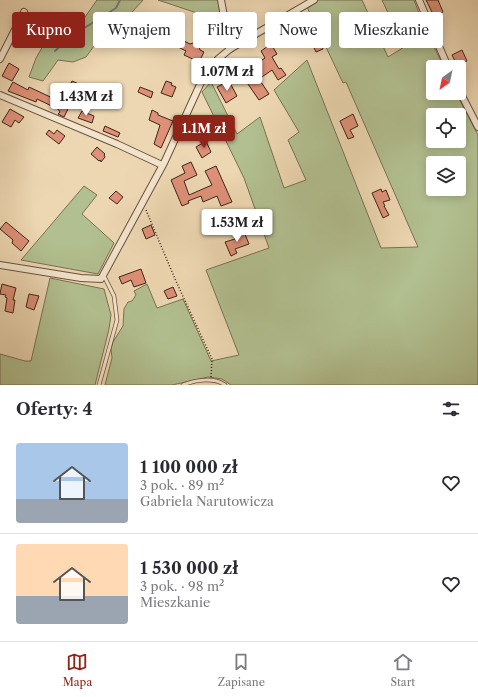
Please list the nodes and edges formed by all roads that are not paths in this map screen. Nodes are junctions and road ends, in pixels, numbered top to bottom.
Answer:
1 (221, 0) edge
2 (314, 0) edge
3 (420, 0) edge
4 (12, 36) edge
5 (230, 49) junction
6 (0, 59) edge
7 (445, 60) edge
8 (0, 95) edge
9 (464, 100) edge
10 (478, 127) edge
11 (162, 165) junction
12 (0, 265) edge
13 (104, 276) junction
14 (99, 385) edge
15 (183, 385) edge
16 (225, 385) edge

1 - 5 street
2 - 5 street
3 - 7 street
4 - 6 street
5 - 11 street
8 - 11 street
9 - 10 street
11 - 13 street
12 - 13 street
13 - 14 lane
15 - 16 lane

